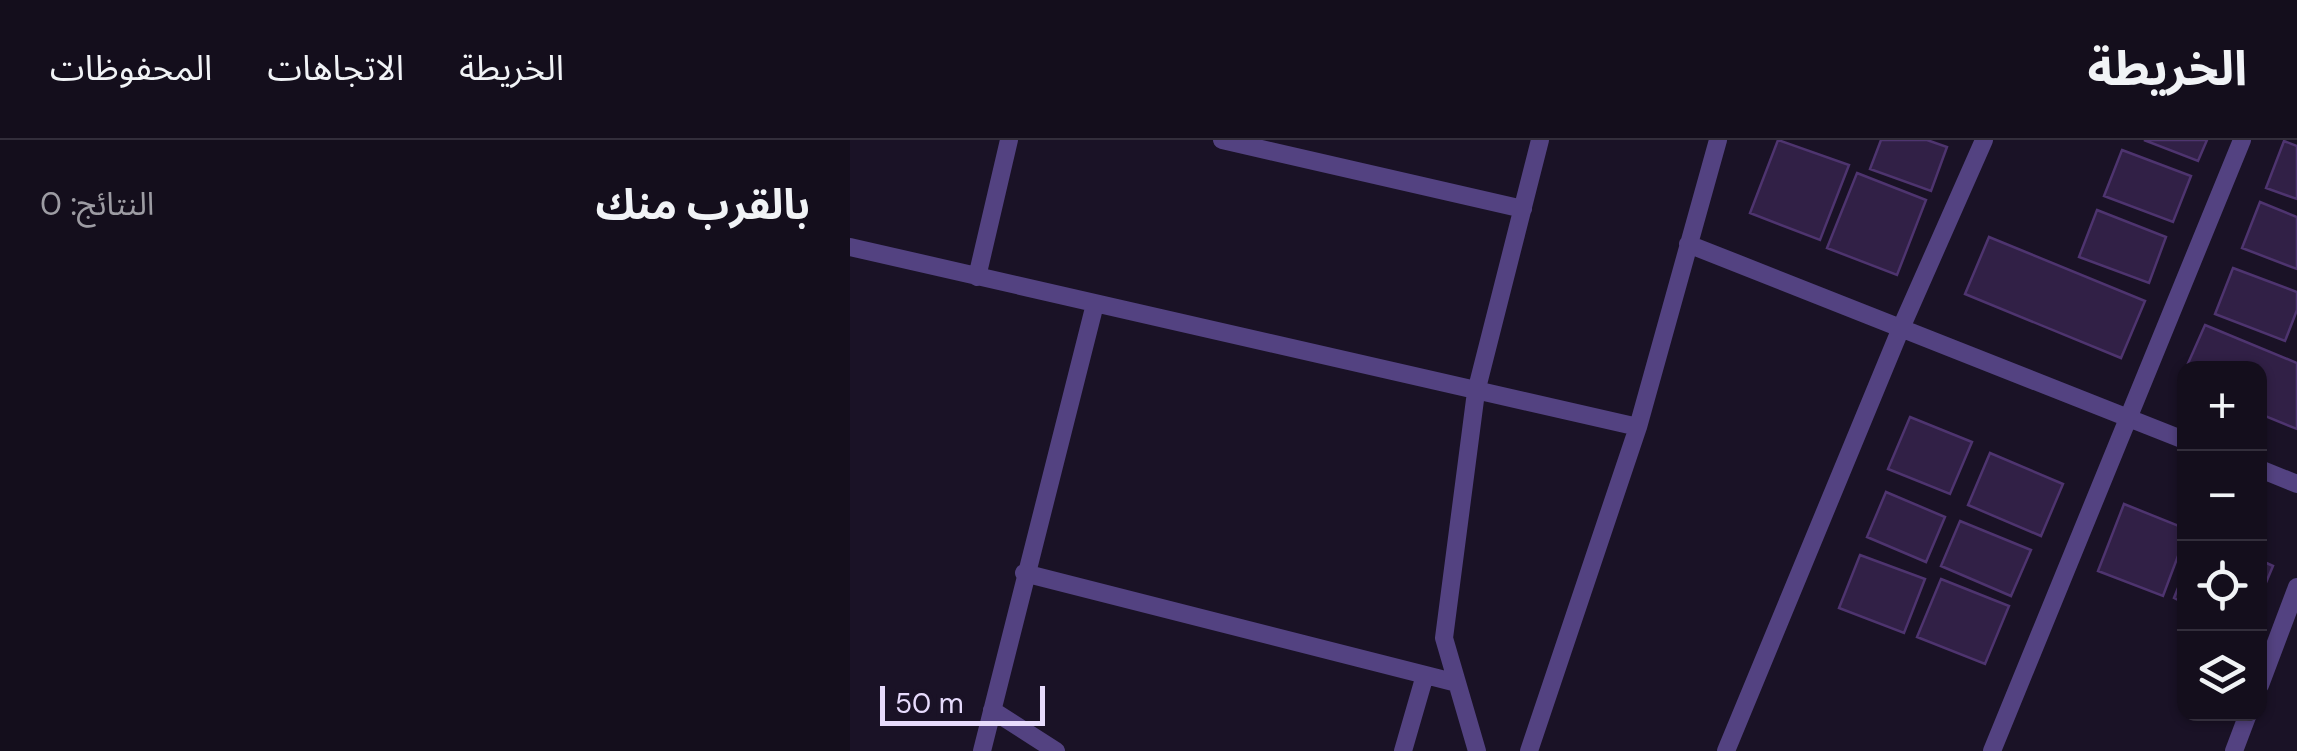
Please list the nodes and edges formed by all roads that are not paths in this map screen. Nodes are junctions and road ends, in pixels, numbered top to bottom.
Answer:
1 (1009, 140) edge
2 (1222, 140) edge
3 (1540, 140) edge
4 (1718, 140) edge
5 (1984, 140) edge
6 (2242, 140) edge
7 (1524, 209) junction
8 (1688, 244) junction
9 (850, 247) edge
10 (977, 277) junction
11 (1095, 304) junction
12 (1901, 328) junction
13 (1476, 392) junction
14 (2129, 418) junction
15 (1638, 426) junction
16 (2177, 437) edge
17 (2267, 472) edge
18 (2297, 484) edge
19 (1024, 573) junction
20 (2297, 587) edge
21 (2267, 666) edge
22 (1425, 675) junction
23 (1457, 684) junction
24 (992, 710) junction
25 (2245, 721) edge
26 (982, 751) edge
27 (1056, 751) edge
28 (1403, 751) edge
29 (1477, 751) edge
30 (1529, 751) edge
31 (1726, 751) edge
32 (1992, 751) edge
33 (2234, 751) edge

1 - 10 street
2 - 7 street
3 - 7 street
4 - 8 street
5 - 12 street
6 - 14 street
7 - 13 street
8 - 12 street
8 - 15 street
9 - 10 street
10 - 11 street
11 - 13 street
11 - 19 street
12 - 14 street
12 - 31 street
13 - 15 street
13 - 23 street
14 - 16 street
14 - 32 street
15 - 30 street
17 - 18 street
19 - 22 street
19 - 24 street
20 - 21 street
22 - 23 street
22 - 28 street
23 - 29 street
24 - 26 street
24 - 27 street
25 - 33 street

